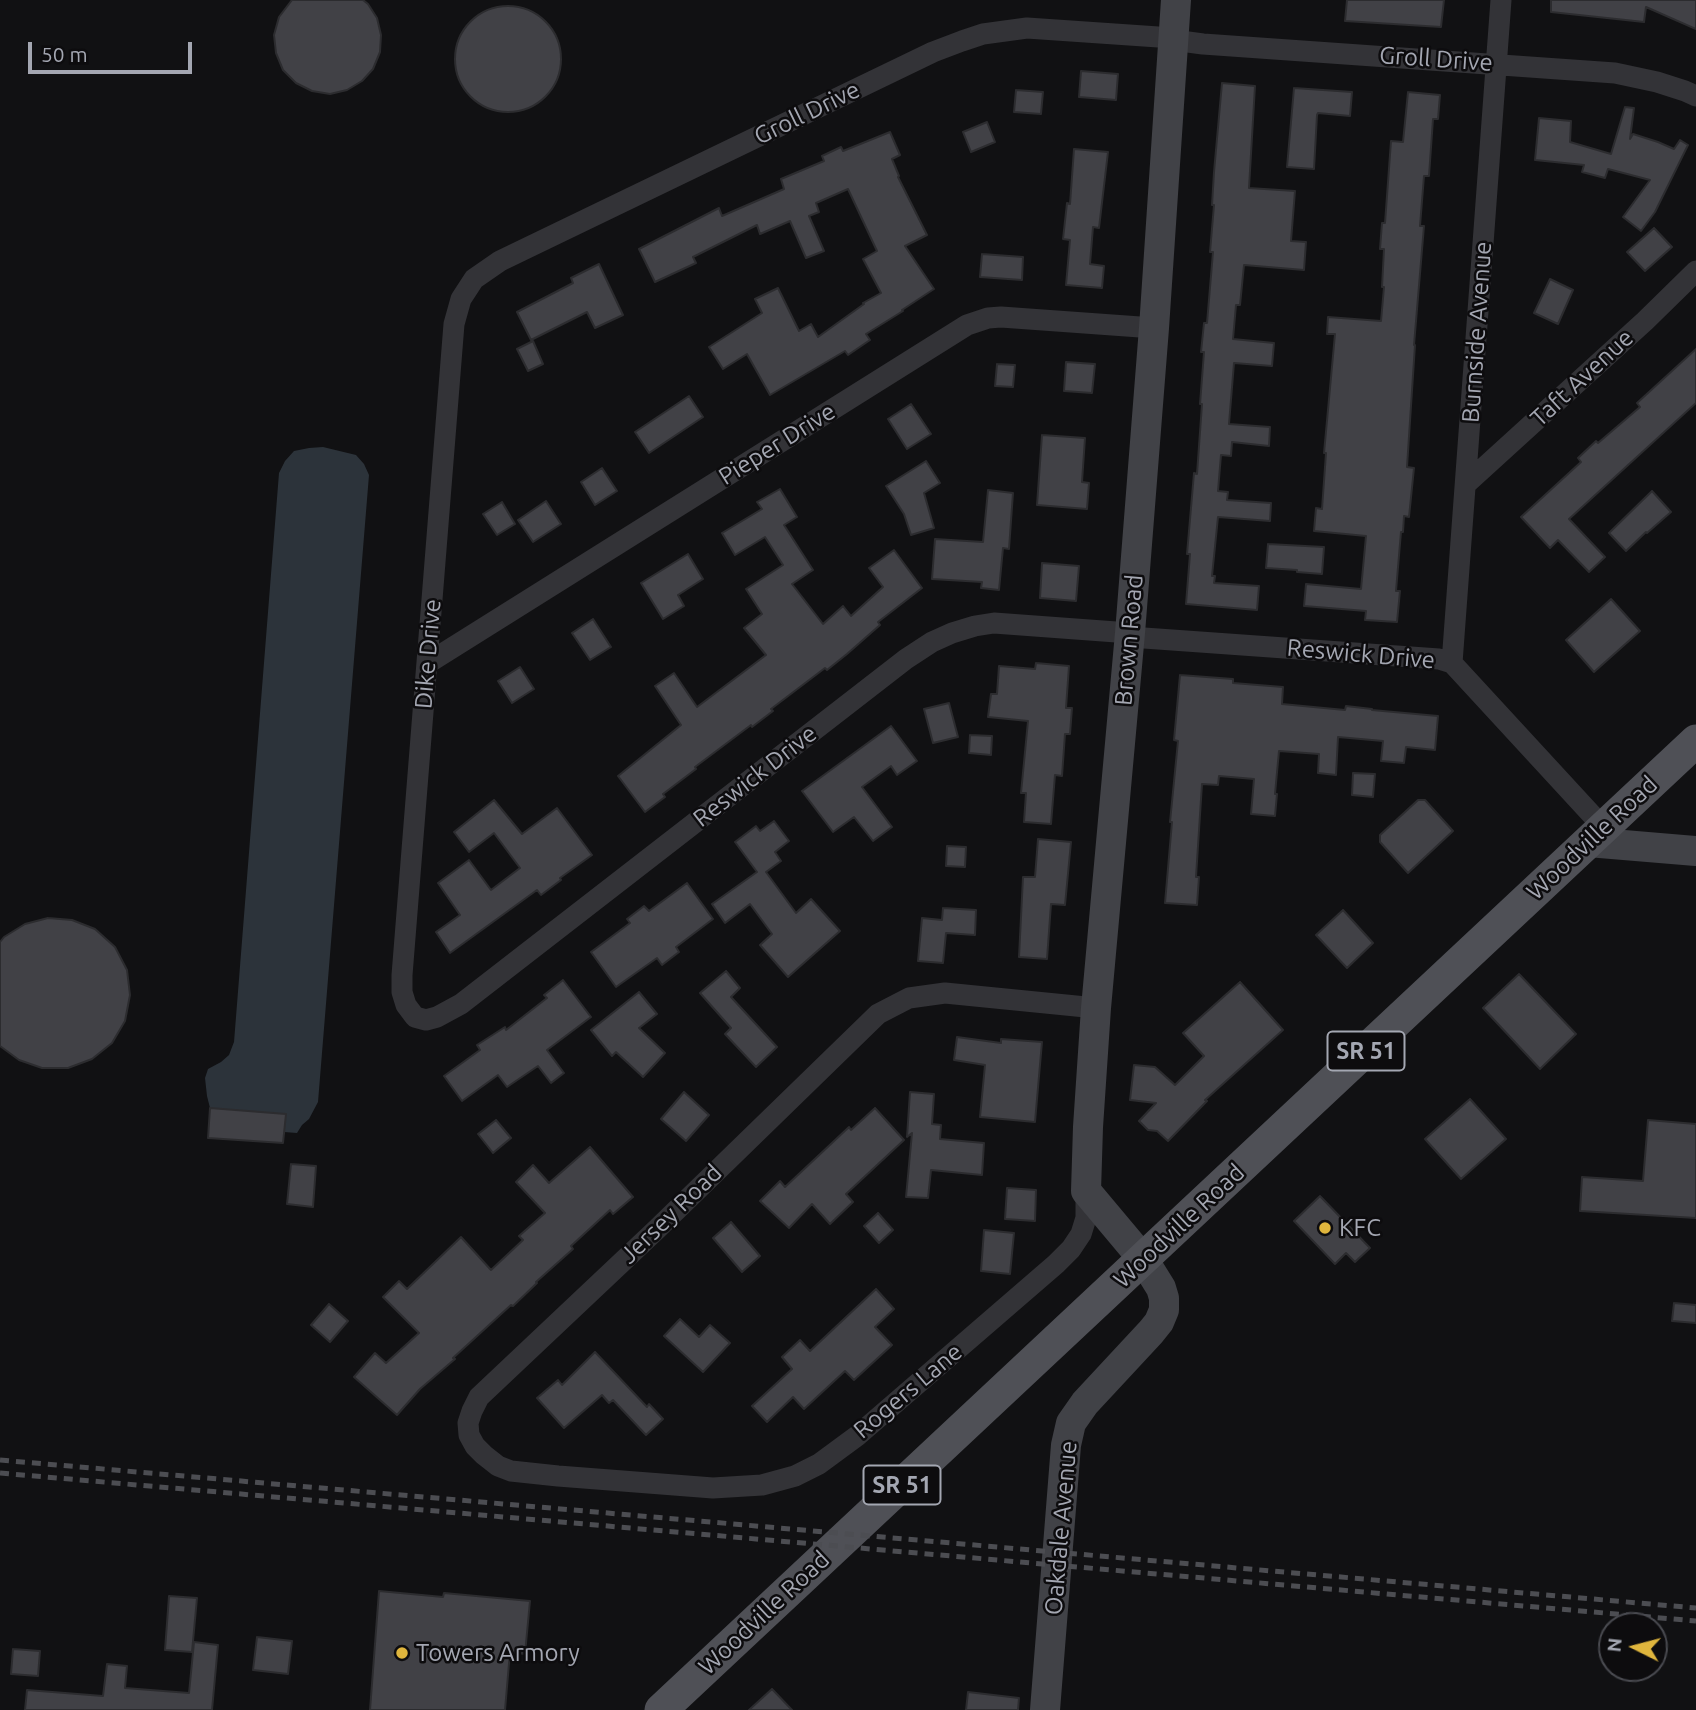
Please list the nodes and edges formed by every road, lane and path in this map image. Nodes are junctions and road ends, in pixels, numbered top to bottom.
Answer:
1 (1176, 0) edge
2 (1501, 0) edge
3 (1173, 39) junction
4 (1497, 63) junction
5 (1696, 96) edge
6 (1696, 271) edge
7 (466, 289) joint
8 (1154, 328) junction
9 (1466, 484) junction
10 (1130, 635) junction
11 (428, 663) junction
12 (1452, 663) junction
13 (1696, 741) edge
14 (1596, 835) junction
15 (1696, 851) edge
16 (1096, 1008) junction
17 (415, 1017) joint
18 (1086, 1191) junction
19 (1143, 1259) junction
20 (660, 1483) joint
21 (660, 1710) edge
22 (1045, 1710) edge

1 - 3 street, Brown Road
2 - 4 street, Burnside Avenue
3 - 4 street, Groll Drive
3 - 7 street, Groll Drive
3 - 8 street, Brown Road
4 - 5 street, Groll Drive
4 - 9 street, Burnside Avenue
6 - 9 street, Taft Avenue
7 - 11 street, Dike Drive
8 - 10 street, Brown Road
8 - 11 street, Pieper Drive
9 - 12 street, Burnside Avenue
10 - 12 street, Reswick Drive
10 - 16 street, Brown Road
10 - 17 street, Reswick Drive
11 - 17 street, Dike Drive
12 - 14 street, Reswick Drive
13 - 14 main road, Woodville Road / SR 51
14 - 15 street
14 - 19 main road, Woodville Road / SR 51
16 - 18 street, Brown Road
16 - 20 street, Jersey Road
18 - 19 street
18 - 20 street, Rogers Lane
19 - 21 main road, Woodville Road / SR 51
19 - 22 street, Oakdale Avenue

